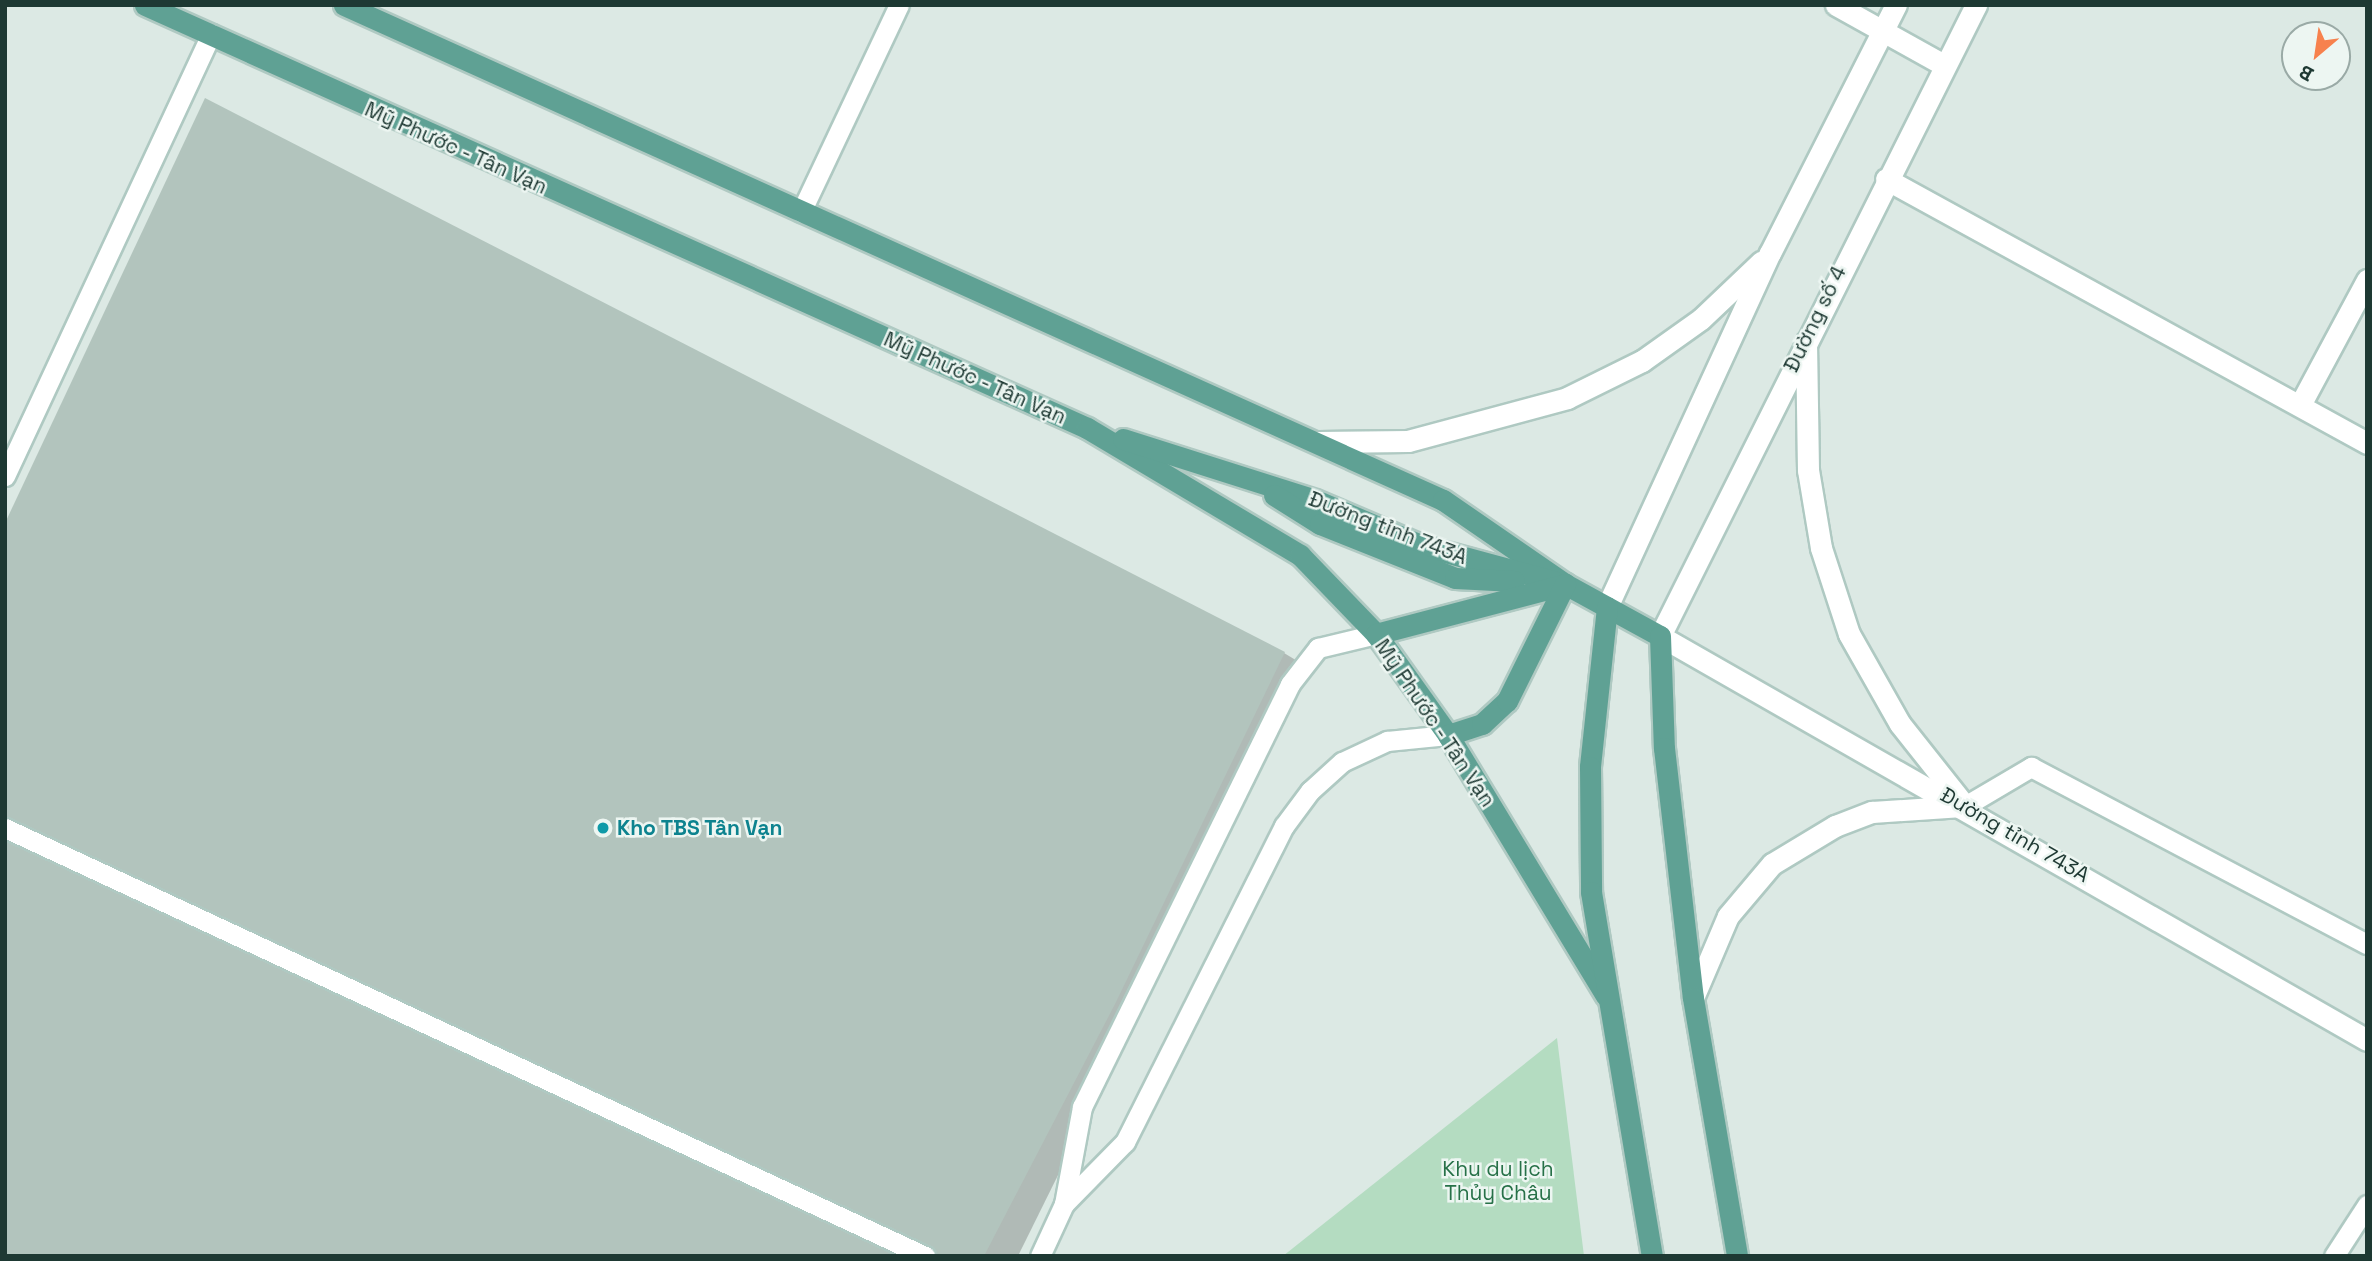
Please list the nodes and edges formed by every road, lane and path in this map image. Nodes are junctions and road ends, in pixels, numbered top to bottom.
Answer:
1 (145, 5) edge
2 (344, 5) edge
3 (899, 5) edge
4 (1836, 5) edge
5 (1896, 5) edge
6 (1976, 5) edge
7 (1882, 32) junction
8 (211, 34) junction
9 (1944, 65) junction
10 (1886, 179) junction
11 (801, 212) junction
12 (1770, 253) junction
13 (2367, 280) edge
14 (1805, 338) junction
15 (2300, 405) junction
16 (1087, 428) junction
17 (1318, 442) junction
18 (2367, 443) edge
19 (5, 476) edge
20 (1565, 584) junction
21 (1607, 607) junction
22 (1376, 634) junction
23 (1660, 636) junction
24 (1448, 736) junction
25 (1965, 806) junction
26 (5, 828) edge
27 (2367, 944) edge
28 (1605, 996) junction
29 (1693, 998) junction
30 (2367, 1040) edge
31 (1065, 1204) junction
32 (2367, 1205) edge
33 (925, 1256) edge
34 (1040, 1256) edge
35 (1652, 1256) edge
36 (1737, 1256) edge
37 (2334, 1256) edge

1 - 8 main road, Mỹ Phước - Tân Vạn
2 - 11 main road
3 - 11 lane
4 - 7 street
5 - 7 street
6 - 9 street, Đường số 4
7 - 9 street
7 - 12 street
8 - 16 main road, Mỹ Phước - Tân Vạn
8 - 19 lane
9 - 10 street, Đường số 4
10 - 14 street, Đường số 4
10 - 15 street
11 - 17 main road
12 - 17 street
12 - 21 street
13 - 15 street
14 - 23 street, Đường số 4
14 - 25 street
15 - 18 street
16 - 20 main road, Đường tỉnh 743A
16 - 22 main road, Mỹ Phước - Tân Vạn
17 - 20 main road
20 - 21 main road
20 - 22 main road
20 - 24 main road
21 - 23 main road
21 - 28 main road, Mỹ Phước - Tân Vạn
22 - 24 main road, Mỹ Phước - Tân Vạn
22 - 31 lane
23 - 25 street, Đường tỉnh 743A
23 - 29 main road
24 - 28 main road, Mỹ Phước - Tân Vạn
24 - 31 lane
25 - 27 lane
25 - 29 street
25 - 30 street, Đường tỉnh 743A
26 - 33 lane
28 - 35 main road, Mỹ Phước - Tân Vạn
29 - 36 main road
31 - 34 lane
32 - 37 lane

